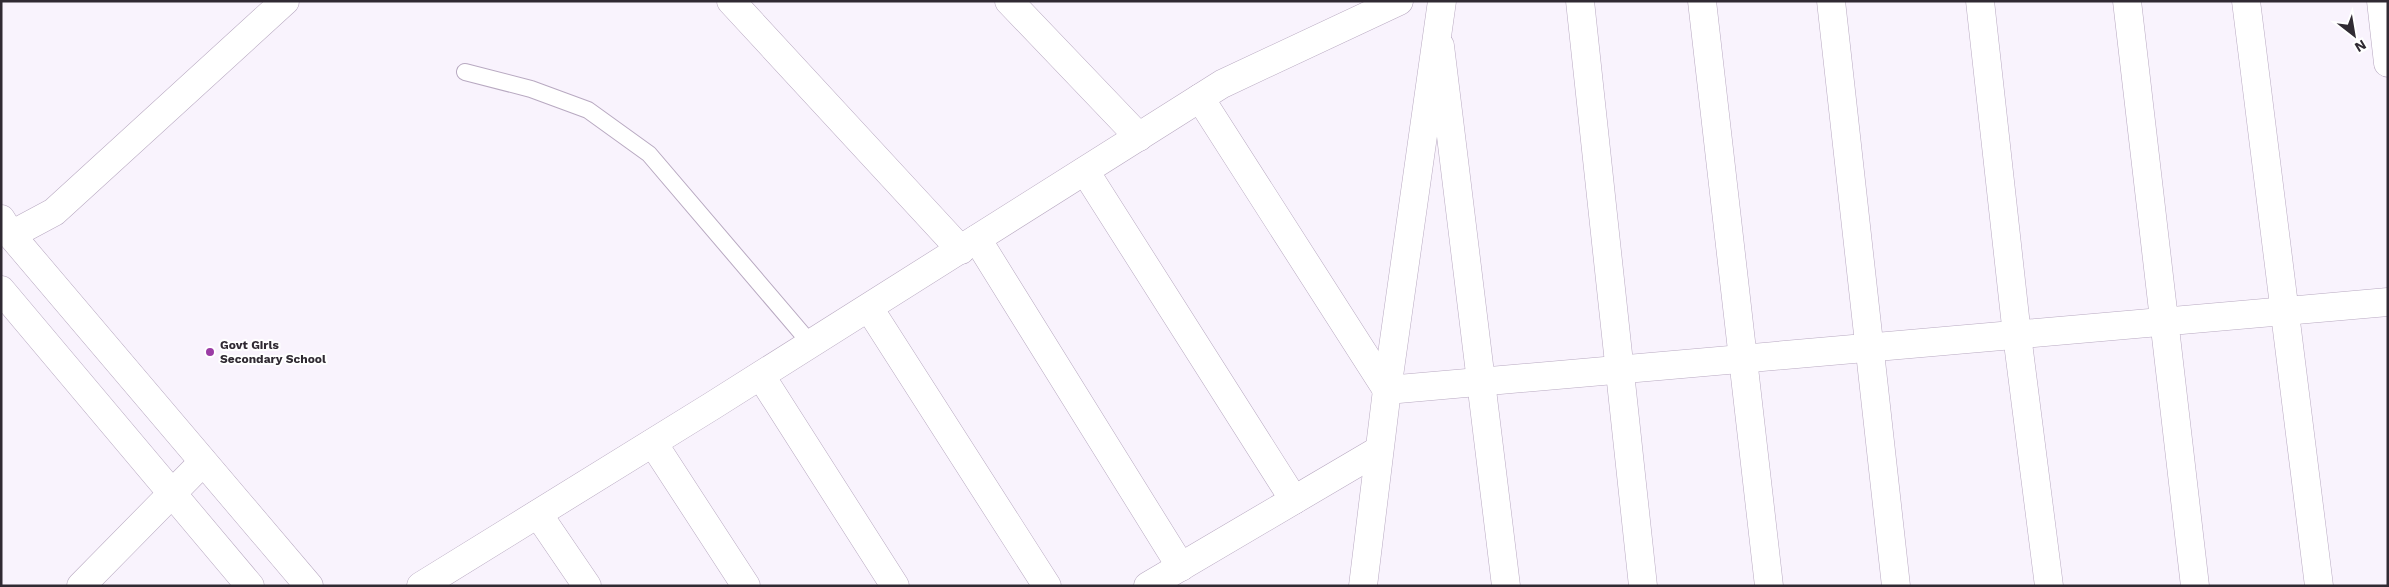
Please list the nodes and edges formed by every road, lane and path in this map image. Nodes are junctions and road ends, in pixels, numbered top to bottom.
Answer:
1 (285, 1) edge
2 (731, 1) edge
3 (1009, 1) edge
4 (1399, 1) edge
5 (1442, 1) edge
6 (1580, 1) edge
7 (1702, 1) edge
8 (1831, 1) edge
9 (1980, 1) edge
10 (2127, 1) edge
11 (2246, 1) edge
12 (2381, 1) edge
13 (1438, 31) junction
14 (2388, 63) edge
15 (465, 72) dead end
16 (1200, 98) junction
17 (1139, 137) junction
18 (1086, 171) junction
19 (6, 227) edge
20 (969, 244) junction
21 (1, 290) edge
22 (2388, 302) edge
23 (869, 308) junction
24 (2285, 311) junction
25 (2164, 322) junction
26 (2016, 335) junction
27 (811, 344) junction
28 (1869, 348) junction
29 (1743, 359) junction
30 (1619, 370) junction
31 (761, 376) junction
32 (1481, 382) junction
33 (1387, 390) junction
34 (654, 443) junction
35 (1379, 450) junction
36 (203, 462) junction
37 (171, 494) junction
38 (1294, 500) junction
39 (538, 514) junction
40 (1181, 567) junction
41 (81, 586) edge
42 (250, 586) edge
43 (309, 586) edge
44 (421, 586) edge
45 (587, 586) edge
46 (746, 586) edge
47 (895, 586) edge
48 (1047, 586) edge
49 (1148, 586) edge
50 (1363, 586) edge
51 (1506, 586) edge
52 (1643, 586) edge
53 (1769, 586) edge
54 (1896, 586) edge
55 (2049, 586) edge
56 (2195, 586) edge
57 (2319, 586) edge

1 - 19 street
2 - 20 street
3 - 17 street
4 - 16 street
5 - 13 street
6 - 30 street
7 - 29 street
8 - 28 street
9 - 26 street
10 - 25 street
11 - 24 street
12 - 14 street
13 - 32 street
13 - 33 street
15 - 27 lane
16 - 17 street
16 - 33 street
17 - 18 street
18 - 20 street
18 - 38 street
19 - 36 street
20 - 23 street
20 - 40 street
21 - 37 street
22 - 24 street
23 - 27 street
23 - 48 street
24 - 25 street
24 - 57 street
25 - 26 street
25 - 56 street
26 - 28 street
26 - 55 street
27 - 31 street
28 - 29 street
28 - 54 street
29 - 30 street
29 - 53 street
30 - 32 street
30 - 52 street
31 - 34 street
31 - 47 street
32 - 33 street
32 - 51 street
33 - 35 street
34 - 39 street
34 - 46 street
35 - 38 street
35 - 50 street
36 - 37 street
36 - 43 street
37 - 41 street
37 - 42 street
38 - 40 street
39 - 44 street
39 - 45 street
40 - 49 street

